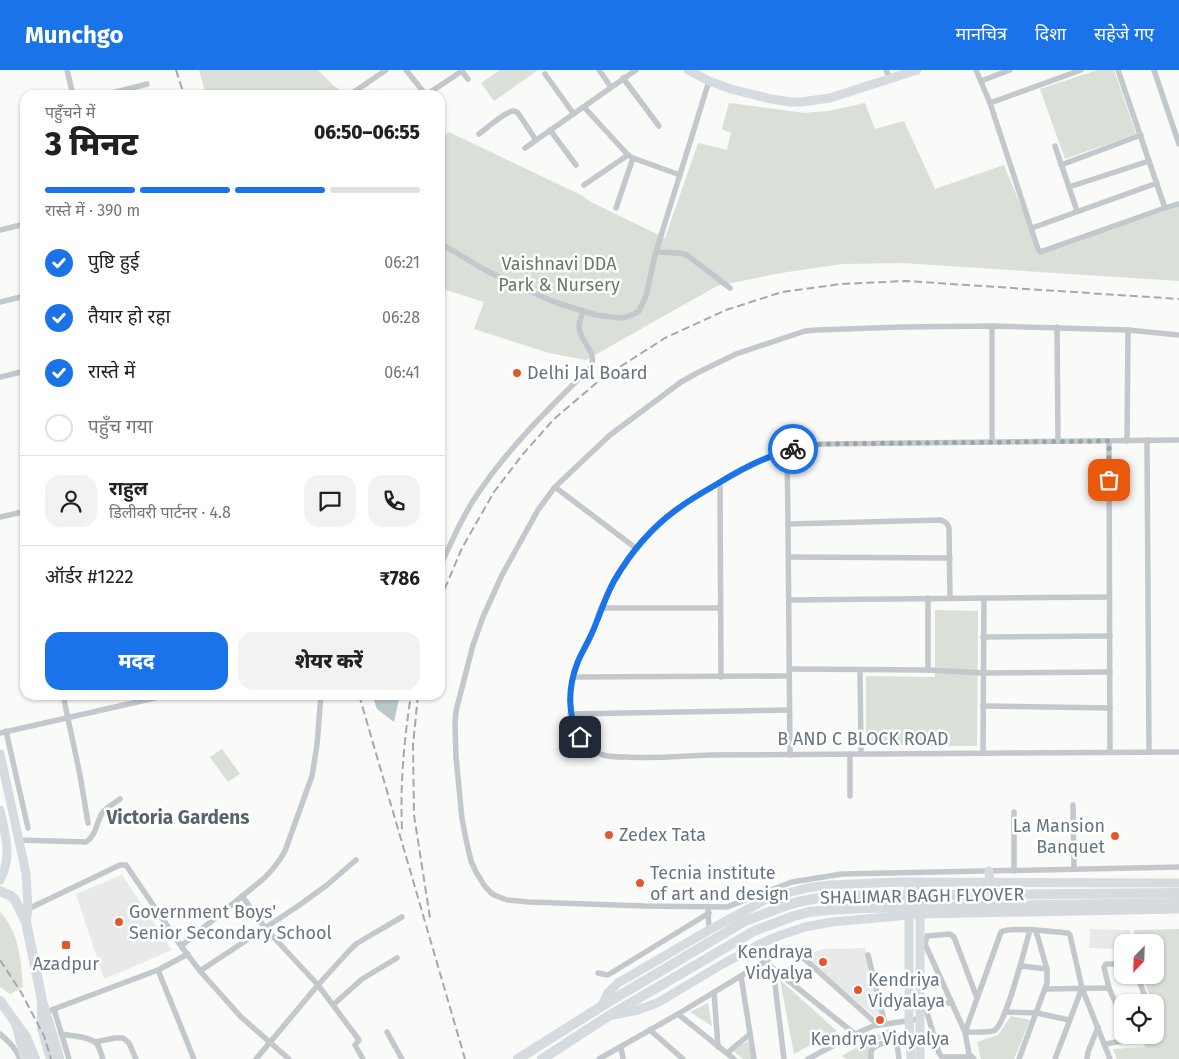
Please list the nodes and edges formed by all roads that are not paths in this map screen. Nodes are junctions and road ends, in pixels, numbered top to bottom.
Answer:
1 (67, 70) edge
2 (386, 70) edge
3 (406, 70) edge
4 (461, 70) edge
5 (600, 70) edge
6 (636, 70) edge
7 (688, 70) edge
8 (886, 70) edge
9 (917, 70) edge
10 (976, 70) edge
11 (1010, 70) edge
12 (1081, 70) edge
13 (1118, 70) edge
14 (1154, 70) edge
15 (545, 74) dead end
16 (624, 78) junction
17 (468, 79) dead end
18 (890, 79) junction
19 (981, 81) junction
20 (709, 82) junction
21 (147, 84) dead end
22 (611, 87) junction
23 (72, 90) edge
24 (124, 90) edge
25 (357, 90) edge
26 (422, 90) edge
27 (433, 90) edge
28 (990, 103) junction
29 (584, 106) junction
30 (574, 114) junction
31 (659, 126) dead end
32 (550, 130) junction
33 (479, 134) dead end
34 (1141, 136) junction
35 (536, 140) junction
36 (1179, 144) edge
37 (1055, 146) dead end
38 (525, 148) dead end
39 (631, 157) junction
40 (1150, 160) junction
41 (576, 165) dead end
42 (1061, 165) junction
43 (680, 175) junction
44 (1157, 183) junction
45 (584, 185) dead end
46 (1068, 187) junction
47 (1179, 204) edge
48 (616, 208) dead end
49 (1165, 208) junction
50 (1077, 211) junction
51 (20, 225) edge
52 (1032, 228) junction
53 (0, 230) edge
54 (445, 246) edge
55 (656, 252) junction
56 (730, 288) dead end
57 (20, 297) edge
58 (0, 302) edge
59 (583, 311) junction
60 (992, 326) junction
61 (1057, 327) junction
62 (1128, 330) junction
63 (1179, 335) edge
64 (20, 372) edge
65 (0, 377) edge
66 (1147, 440) junction
67 (1179, 440) edge
68 (1058, 441) junction
69 (1109, 441) junction
70 (1127, 441) junction
71 (992, 442) junction
72 (787, 450) junction
73 (720, 482) junction
74 (555, 487) junction
75 (20, 514) edge
76 (0, 516) edge
77 (788, 524) junction
78 (637, 549) junction
79 (445, 556) edge
80 (789, 557) junction
81 (950, 558) junction
82 (1109, 597) junction
83 (928, 598) junction
84 (950, 598) junction
85 (984, 598) junction
86 (789, 600) junction
87 (602, 608) junction
88 (720, 608) junction
89 (1110, 636) junction
90 (983, 637) junction
91 (789, 669) junction
92 (860, 670) junction
93 (928, 670) junction
94 (1110, 672) junction
95 (983, 673) junction
96 (789, 676) junction
97 (573, 677) junction
98 (721, 677) junction
99 (65, 700) edge
100 (145, 700) edge
101 (321, 700) edge
102 (983, 706) junction
103 (1110, 708) junction
104 (789, 710) junction
105 (570, 714) junction
106 (68, 717) junction
107 (3, 732) edge
108 (1110, 752) junction
109 (1149, 752) junction
110 (1179, 752) edge
111 (983, 753) junction
112 (0, 754) edge
113 (850, 754) junction
114 (861, 754) junction
115 (790, 755) junction
116 (850, 796) dead end
117 (120, 799) dead end
118 (1073, 804) dead end
119 (0, 810) edge
120 (1014, 812) dead end
121 (88, 823) dead end
122 (28, 828) dead end
123 (18, 840) junction
124 (356, 860) dead end
125 (1179, 867) edge
126 (1074, 869) junction
127 (989, 871) junction
128 (1014, 871) junction
129 (0, 880) edge
130 (909, 882) junction
131 (920, 882) junction
132 (990, 882) junction
133 (1179, 882) edge
134 (807, 883) junction
135 (838, 885) junction
136 (0, 891) edge
137 (1179, 893) edge
138 (242, 896) junction
139 (1179, 903) edge
140 (28, 909) junction
141 (1179, 909) edge
142 (708, 910) junction
143 (920, 914) junction
144 (909, 915) junction
145 (402, 917) dead end
146 (844, 921) junction
147 (26, 922) junction
148 (266, 929) junction
149 (709, 930) junction
150 (1033, 930) junction
151 (181, 946) junction
152 (188, 954) junction
153 (868, 955) dead end
154 (397, 958) dead end
155 (765, 962) junction
156 (1114, 964) edge
157 (1021, 966) junction
158 (773, 968) junction
159 (1046, 969) junction
160 (158, 970) junction
161 (200, 971) junction
162 (598, 973) dead end
163 (741, 976) junction
164 (318, 985) junction
165 (1082, 988) junction
166 (1108, 988) junction
167 (1046, 989) junction
168 (714, 992) junction
169 (977, 998) junction
170 (42, 1000) junction
171 (0, 1001) edge
172 (1114, 1001) edge
173 (952, 1003) junction
174 (333, 1004) junction
175 (602, 1006) junction
176 (50, 1011) junction
177 (1005, 1012) junction
178 (1036, 1013) junction
179 (678, 1014) junction
180 (610, 1015) junction
181 (919, 1019) junction
182 (909, 1020) junction
183 (1070, 1020) junction
184 (15, 1023) junction
185 (885, 1024) junction
186 (878, 1025) junction
187 (1098, 1027) junction
188 (650, 1030) junction
189 (387, 1032) dead end
190 (964, 1032) junction
191 (0, 1034) edge
192 (61, 1034) junction
193 (750, 1034) junction
194 (855, 1034) junction
195 (896, 1037) junction
196 (910, 1037) junction
197 (95, 1042) junction
198 (269, 1042) junction
199 (1114, 1042) edge
200 (1105, 1044) junction
201 (621, 1047) junction
202 (718, 1047) junction
203 (727, 1053) junction
204 (623, 1056) edge
205 (543, 1058) edge
206 (972, 1058) edge
207 (20, 1059) edge
208 (25, 1059) edge
209 (35, 1059) edge
210 (51, 1059) edge
211 (60, 1059) edge
212 (68, 1059) edge
213 (103, 1059) edge
214 (136, 1059) edge
215 (194, 1059) edge
216 (256, 1059) edge
217 (289, 1059) edge
218 (363, 1059) edge
219 (402, 1059) edge
220 (518, 1059) edge
221 (599, 1059) edge
222 (629, 1059) edge
223 (684, 1059) edge
224 (734, 1059) edge
225 (754, 1059) edge
226 (784, 1059) edge
227 (808, 1059) edge
228 (871, 1059) edge
229 (899, 1059) edge
230 (911, 1059) edge
231 (920, 1059) edge
232 (1019, 1059) edge
233 (1055, 1059) edge
234 (1087, 1059) edge
235 (1110, 1059) edge

1 - 23 street
2 - 25 street
3 - 26 street
4 - 17 street
4 - 27 street
5 - 22 street
6 - 16 street
7 - 20 street
8 - 18 street
9 - 18 street
10 - 19 street
11 - 19 street
12 - 28 street
13 - 34 street
14 - 36 street
15 - 30 street
16 - 22 street
16 - 31 street
18 - 20 street
19 - 28 street
20 - 43 street
21 - 24 street
22 - 29 street
28 - 52 street
29 - 30 street
29 - 39 street
30 - 32 street
32 - 35 street
32 - 41 street
33 - 35 street
34 - 40 street
34 - 42 street
35 - 38 street
37 - 42 street
39 - 43 street
39 - 45 street
39 - 48 street
40 - 44 street
40 - 46 street
42 - 46 street
43 - 55 street
44 - 49 street
44 - 50 street
46 - 50 street
47 - 49 street
49 - 52 street
50 - 52 street
51 - 53 street
54 - 59 street
55 - 56 street
55 - 59 street
57 - 58 street
59 - 79 street
60 - 61 street
60 - 71 street
60 - 74 street
61 - 62 street
61 - 68 street
62 - 63 street
62 - 70 street
64 - 65 street
66 - 67 street
66 - 70 street
66 - 109 street
68 - 69 street
68 - 71 street
69 - 70 street
69 - 82 street
71 - 72 street
72 - 73 street
72 - 77 street
73 - 78 street
73 - 88 street
74 - 78 street
74 - 142 street
75 - 76 street
77 - 80 street
77 - 81 street
78 - 87 street
80 - 81 street
80 - 86 street
81 - 84 street
82 - 85 street
82 - 89 street
83 - 84 street
83 - 86 street
83 - 93 street
84 - 85 street
85 - 90 street
86 - 91 street
87 - 88 street
87 - 97 street
88 - 98 street
89 - 90 street
89 - 94 street
90 - 95 street
91 - 92 street
91 - 96 street
92 - 93 street
92 - 114 street
93 - 95 street
94 - 95 street
94 - 103 street
95 - 102 street
96 - 98 street
96 - 104 street
97 - 98 street
97 - 105 street
99 - 106 street
100 - 106 street
101 - 138 street
102 - 103 street
102 - 111 street
103 - 108 street
104 - 105 street
104 - 115 street
105 - 115 street, B AND C BLOCK ROAD
106 - 107 street
106 - 121 street
107 - 122 street
108 - 109 street, B AND C BLOCK ROAD
108 - 111 street, B AND C BLOCK ROAD
109 - 110 street, B AND C BLOCK ROAD
111 - 114 street, B AND C BLOCK ROAD
112 - 123 street
113 - 114 street, B AND C BLOCK ROAD
113 - 115 street, B AND C BLOCK ROAD
113 - 116 street
117 - 123 street
118 - 126 street
119 - 129 street
120 - 128 street
123 - 140 street
124 - 148 street
125 - 126 street
126 - 128 street
127 - 128 street
127 - 132 street
127 - 134 street
130 - 131 street
130 - 135 street
130 - 144 street
131 - 132 street
131 - 143 street
132 - 133 street
134 - 135 street
134 - 142 street
134 - 149 street
135 - 146 street
136 - 147 main road
137 - 175 main road, SHALIMAR BAGH FLYOVER
138 - 148 street
138 - 151 street
139 - 180 main road, SHALIMAR BAGH FLYOVER
140 - 147 street
140 - 151 street
141 - 143 street
142 - 149 street
142 - 162 street
143 - 144 street
143 - 181 street
144 - 146 street
144 - 182 street
145 - 164 street
146 - 180 street
147 - 170 main road
148 - 161 street
148 - 164 street
149 - 175 street
150 - 157 street
150 - 159 street
150 - 165 street
150 - 169 street
151 - 152 street
152 - 160 street
152 - 161 street
153 - 185 street
154 - 174 street
155 - 158 street
155 - 163 street
155 - 186 street
156 - 166 street
157 - 159 street
157 - 177 street
158 - 194 street
158 - 226 street
159 - 167 street
160 - 176 street
160 - 215 street
161 - 198 street
163 - 168 street
163 - 193 street
164 - 174 street
164 - 198 street
165 - 166 street
165 - 167 street
165 - 183 street
165 - 187 street
166 - 172 street
167 - 178 street
168 - 179 street
168 - 202 street
169 - 173 street
169 - 190 street
170 - 176 street
170 - 210 main road
171 - 184 main road
173 - 190 street
173 - 206 street
174 - 218 street
175 - 220 main road, SHALIMAR BAGH FLYOVER
176 - 192 street
176 - 211 street
177 - 178 street
177 - 190 street
178 - 183 street
178 - 232 street
179 - 188 street
179 - 202 street
180 - 205 main road, SHALIMAR BAGH FLYOVER
181 - 182 street
181 - 231 street
182 - 185 street
182 - 196 street
183 - 233 street
184 - 208 street
184 - 209 main road
185 - 186 street
186 - 194 street
187 - 200 street
187 - 234 street
188 - 201 street
188 - 223 street
189 - 219 street
190 - 206 street
191 - 207 street
192 - 197 street
192 - 212 street
193 - 203 street
193 - 225 street
194 - 227 street
195 - 196 street
195 - 228 street
195 - 229 street
196 - 230 street
197 - 213 street
197 - 214 street
198 - 216 street
198 - 217 street
199 - 200 street
200 - 235 street
201 - 204 street
201 - 221 street
202 - 203 street
203 - 224 street
204 - 222 street

